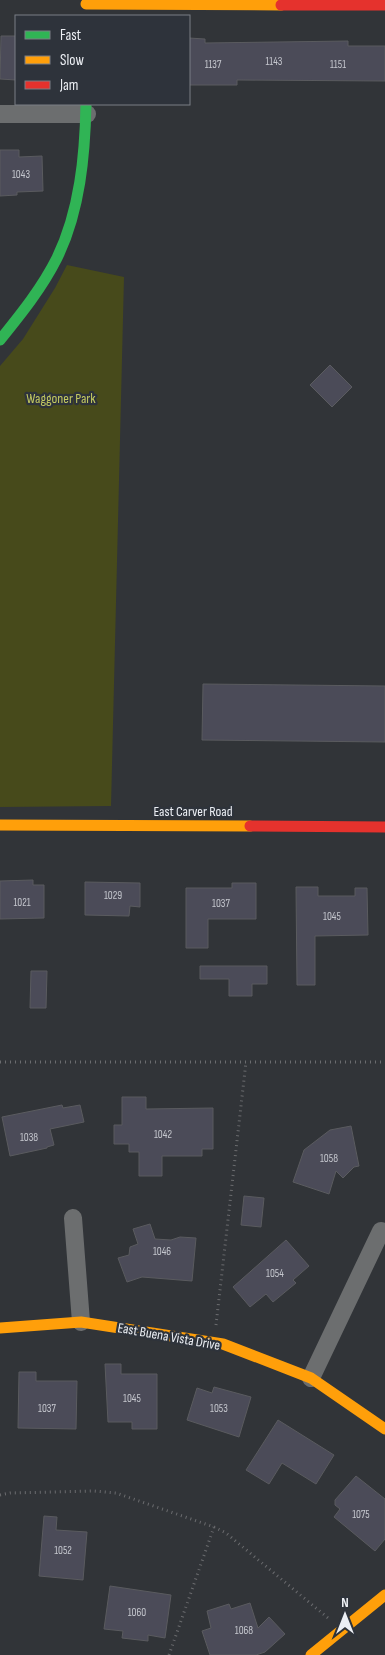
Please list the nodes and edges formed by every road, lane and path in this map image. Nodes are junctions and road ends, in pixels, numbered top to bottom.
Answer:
1 (309, 2) edge
2 (385, 5) edge
3 (86, 7) edge
4 (86, 109) edge
5 (0, 114) edge
6 (0, 340) edge
7 (0, 825) edge
8 (385, 827) edge
9 (0, 1062) edge
10 (246, 1062) junction
11 (385, 1062) edge
12 (73, 1218) dead end
13 (381, 1231) dead end
14 (81, 1322) junction
15 (0, 1328) edge
16 (211, 1342) junction
17 (311, 1378) junction
18 (385, 1429) edge
19 (0, 1495) edge
20 (214, 1527) junction
21 (385, 1595) edge
22 (341, 1630) junction
23 (170, 1655) edge
24 (311, 1655) edge

1 - 2 street
1 - 3 street
4 - 5 street
4 - 6 street
7 - 8 street, East Carver Road
9 - 10 path
10 - 11 path
10 - 16 path
12 - 14 street
13 - 17 street
14 - 15 street, East Buena Vista Drive
14 - 16 street, East Buena Vista Drive
16 - 17 street, East Buena Vista Drive
17 - 18 street, East Buena Vista Drive
19 - 20 path
20 - 22 path
20 - 23 path
21 - 22 street
22 - 24 street

